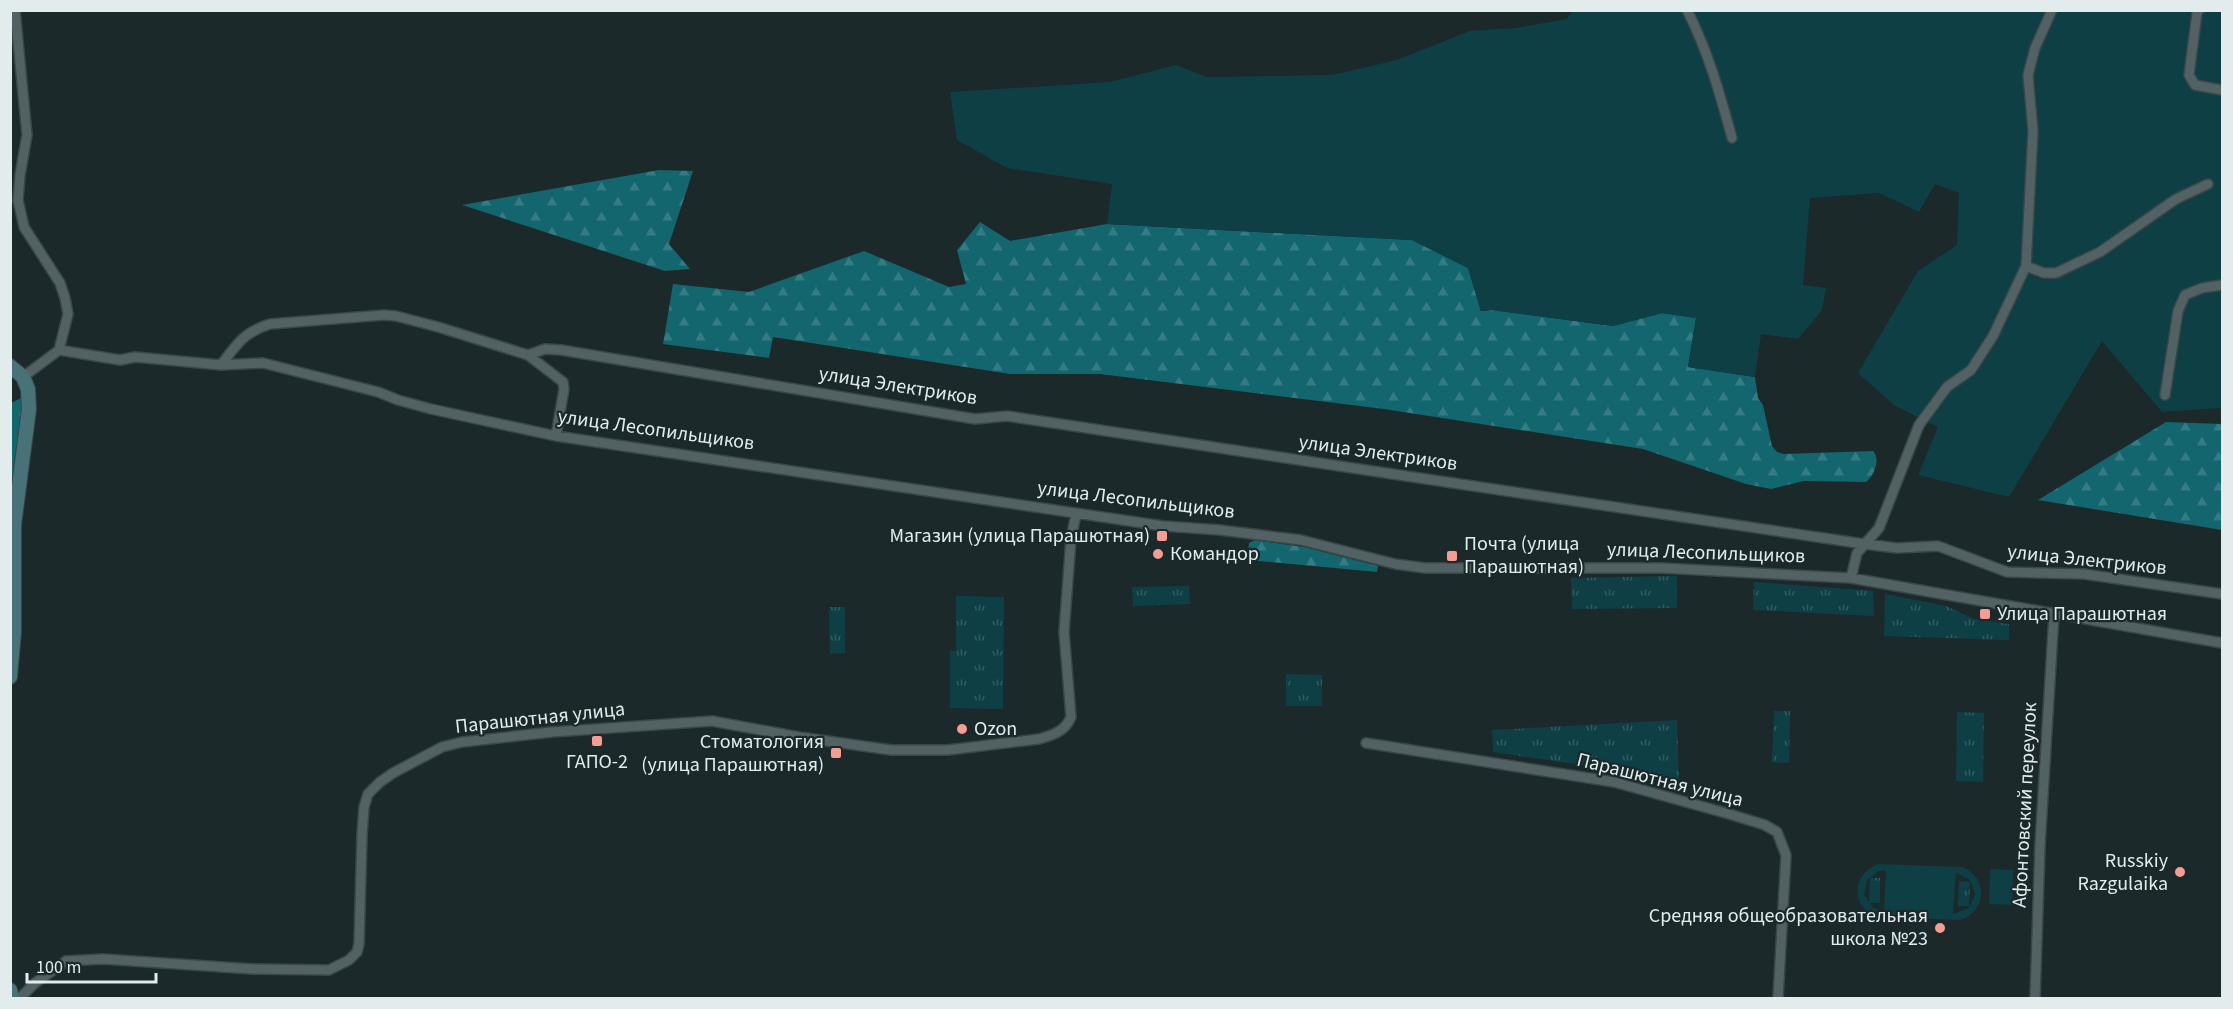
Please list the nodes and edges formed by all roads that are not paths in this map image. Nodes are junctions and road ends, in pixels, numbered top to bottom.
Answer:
1 (15, 10) edge
2 (1687, 10) edge
3 (2052, 10) edge
4 (2198, 12) edge
5 (2223, 90) edge
6 (1732, 138) dead end
7 (2208, 184) dead end
8 (2026, 266) junction
9 (2223, 285) edge
10 (59, 350) junction
11 (528, 355) junction
12 (221, 364) junction
13 (10, 366) edge
14 (23, 377) junction
15 (2165, 395) dead end
16 (556, 436) junction
17 (1076, 514) junction
18 (1864, 544) junction
19 (1851, 578) junction
20 (2223, 594) edge
21 (2054, 614) junction
22 (2223, 643) edge
23 (10, 677) edge
24 (1366, 744) dead end
25 (35, 983) junction
26 (10, 986) edge
27 (10, 990) edge
28 (12, 999) edge
29 (20, 999) edge
30 (1778, 999) edge
31 (2035, 999) edge

1 - 10 street
2 - 6 street
3 - 8 street
4 - 5 street
7 - 8 street
8 - 18 street
9 - 15 street
10 - 12 street, улица Лесопильщиков
10 - 14 street
11 - 12 street
11 - 16 street
11 - 18 street, улица Электриков
12 - 16 street, улица Лесопильщиков
13 - 14 main road
14 - 23 main road
16 - 17 street, улица Лесопильщиков
17 - 19 street, улица Лесопильщиков
17 - 25 street, Парашютная улица
18 - 19 street
18 - 20 street, улица Электриков
19 - 21 street, улица Лесопильщиков
21 - 22 street, улица Лесопильщиков
21 - 31 street, Афонтовский переулок
24 - 30 street, Парашютная улица
25 - 26 street
25 - 29 street
27 - 28 main road

